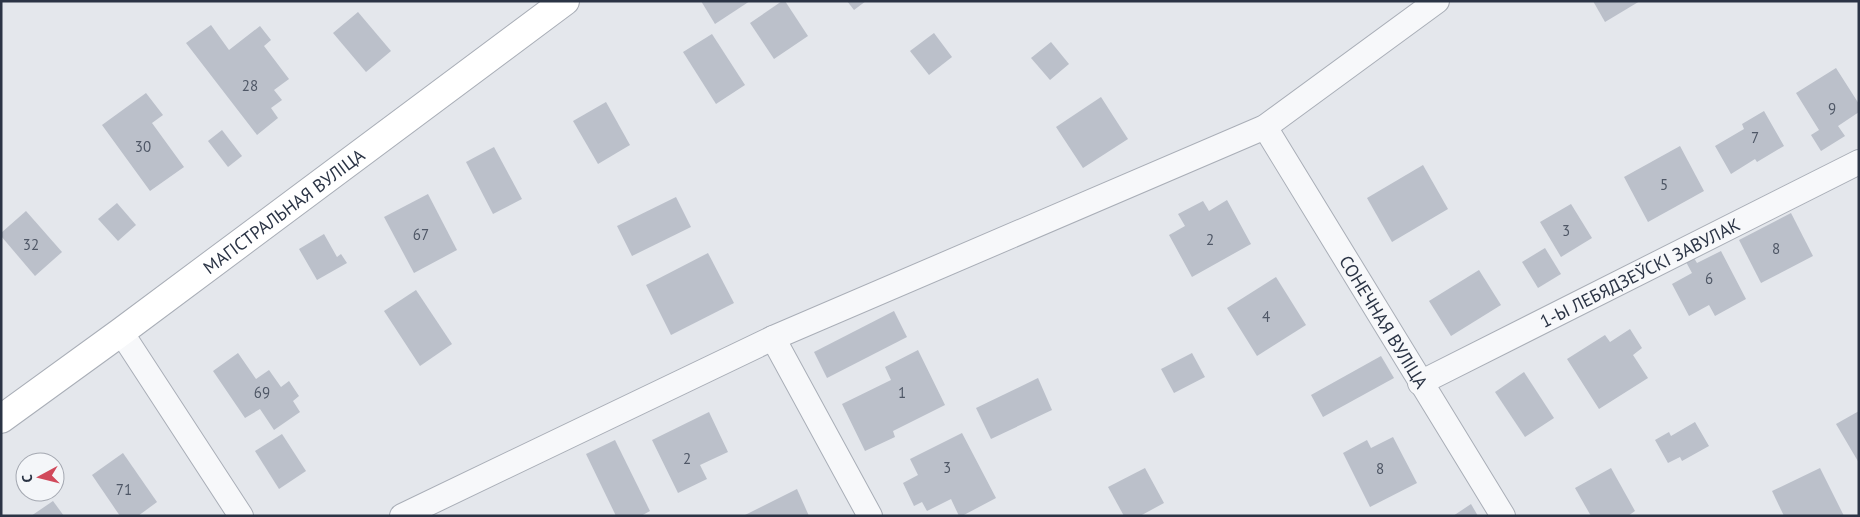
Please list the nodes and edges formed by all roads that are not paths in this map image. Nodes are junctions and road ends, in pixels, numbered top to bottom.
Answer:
1 (565, 1) edge
2 (1437, 1) edge
3 (1265, 127) junction
4 (1859, 162) edge
5 (121, 332) junction
6 (774, 338) junction
7 (1420, 383) junction
8 (1, 419) edge
9 (241, 516) edge
10 (402, 516) edge
11 (870, 516) edge
12 (1503, 516) edge

1 - 5 main road, МАГІСТРАЛЬНАЯ ВУЛІЦА
2 - 3 street
3 - 6 street
3 - 7 street, СОНЕЧНАЯ ВУЛІЦА
4 - 7 street, 1-Ы ЛЕБЯДЗЕЎСКІ ЗАВУЛАК
5 - 8 main road, МАГІСТРАЛЬНАЯ ВУЛІЦА
5 - 9 street
6 - 10 street
6 - 11 street
7 - 12 street, СОНЕЧНАЯ ВУЛІЦА

